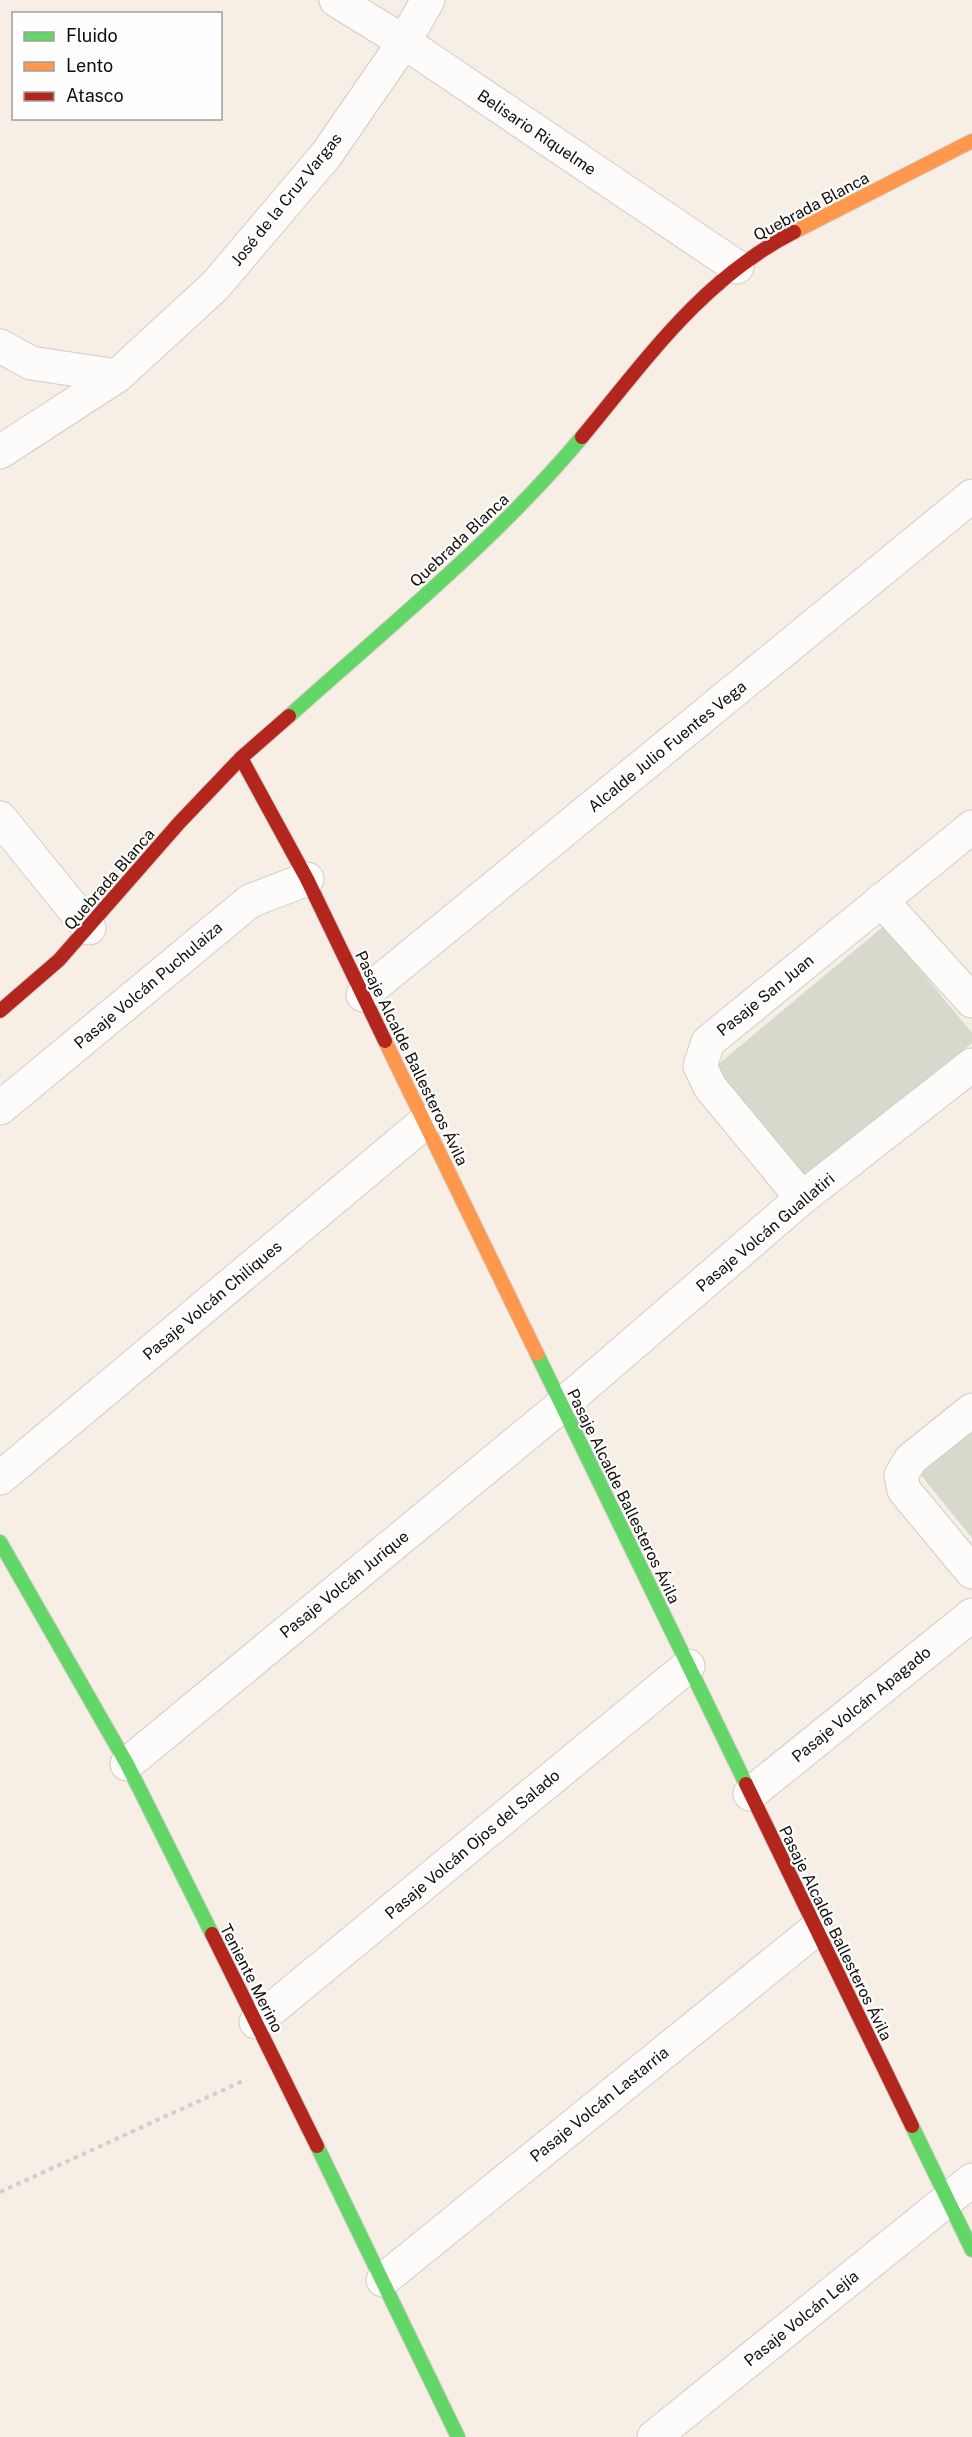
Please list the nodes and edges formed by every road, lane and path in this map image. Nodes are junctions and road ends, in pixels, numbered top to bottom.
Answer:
1 (336, 0) edge
2 (428, 0) edge
3 (404, 42) junction
4 (972, 141) edge
5 (737, 267) junction
6 (0, 346) edge
7 (117, 376) junction
8 (0, 452) edge
9 (972, 496) edge
10 (241, 758) junction
11 (0, 818) edge
12 (972, 827) edge
13 (307, 879) junction
14 (882, 900) junction
15 (89, 928) junction
16 (363, 996) junction
17 (972, 1001) edge
18 (0, 1011) edge
19 (972, 1065) edge
20 (0, 1108) edge
21 (425, 1122) junction
22 (802, 1198) junction
23 (562, 1405) junction
24 (972, 1410) edge
25 (0, 1478) edge
26 (0, 1542) edge
27 (972, 1572) edge
28 (972, 1615) edge
29 (688, 1666) junction
30 (127, 1764) junction
31 (750, 1794) junction
32 (816, 1929) junction
33 (256, 2022) junction
34 (278, 2065) junction
35 (960, 2190) edge
36 (0, 2192) edge
37 (972, 2250) edge
38 (383, 2280) junction
39 (458, 2437) edge
40 (654, 2437) edge

1 - 3 street, Belisario Riquelme
2 - 3 street, José de la Cruz Vargas
3 - 5 street, Belisario Riquelme
3 - 7 street, José de la Cruz Vargas
4 - 5 street, Quebrada Blanca
5 - 10 street, Quebrada Blanca
6 - 7 street
7 - 8 street, José de la Cruz Vargas
9 - 16 street, Alcalde Julio Fuentes Vega
10 - 13 street, Pasaje Alcalde Ballesteros Ávila
10 - 15 street, Quebrada Blanca
11 - 15 street
12 - 14 street, Pasaje San Juan
13 - 16 street, Pasaje Alcalde Ballesteros Ávila
13 - 20 street, Pasaje Volcán Puchulaiza
14 - 17 street
14 - 22 street, Pasaje San Juan
15 - 18 street, Quebrada Blanca
16 - 21 street, Pasaje Alcalde Ballesteros Ávila
19 - 22 street, Pasaje Volcán Guallatiri
21 - 23 street, Pasaje Alcalde Ballesteros Ávila
21 - 25 street, Pasaje Volcán Chiliques
22 - 23 street, Pasaje Volcán Guallatiri
23 - 29 street, Pasaje Alcalde Ballesteros Ávila
23 - 30 street, Pasaje Volcán Jurique
24 - 27 street
26 - 30 street, Teniente Merino
28 - 31 street, Pasaje Volcán Apagado
29 - 31 street, Pasaje Alcalde Ballesteros Ávila
29 - 33 street, Pasaje Volcán Ojos del Salado
30 - 33 street, Teniente Merino
31 - 32 street, Pasaje Alcalde Ballesteros Ávila
32 - 35 street, Pasaje Alcalde Ballesteros Ávila
32 - 38 street, Pasaje Volcán Lastarria
33 - 34 street, Teniente Merino
34 - 36 path
34 - 38 street, Teniente Merino
35 - 37 street, Pasaje Alcalde Ballesteros Ávila
35 - 40 street, Pasaje Volcán Lejía
38 - 39 street, Teniente Merino

